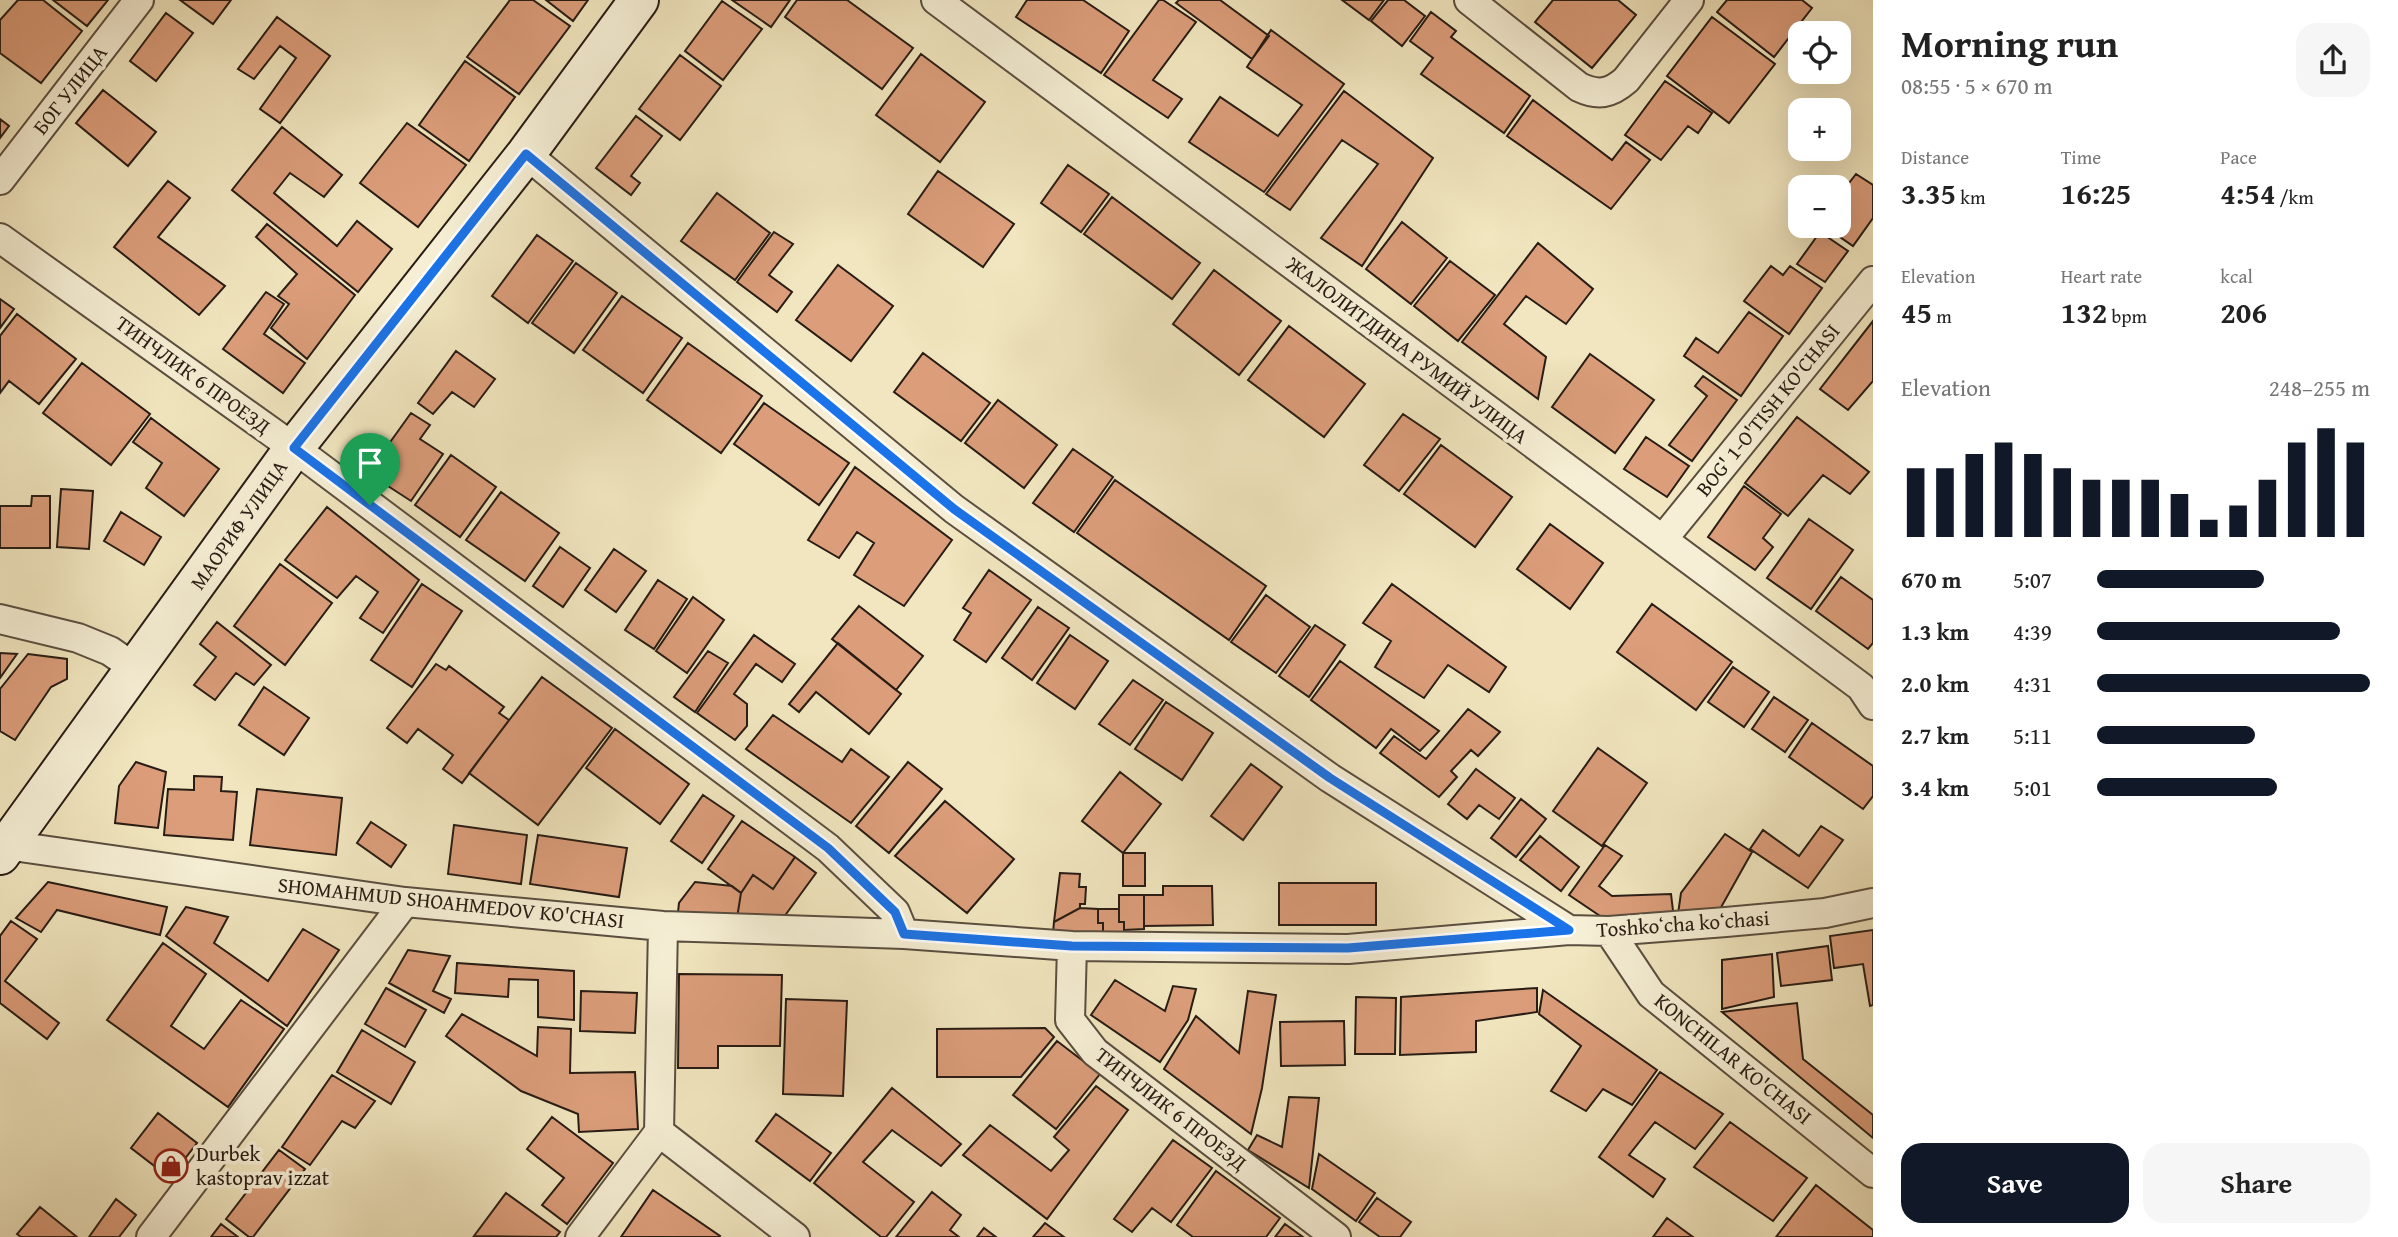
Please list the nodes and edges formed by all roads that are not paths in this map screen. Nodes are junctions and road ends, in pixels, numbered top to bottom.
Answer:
1 (139, 0) edge
2 (639, 0) edge
3 (936, 0) edge
4 (1469, 0) edge
5 (1689, 0) edge
6 (526, 154) junction
7 (0, 180) edge
8 (0, 238) edge
9 (1873, 281) edge
10 (294, 448) junction
11 (1663, 539) junction
12 (0, 619) edge
13 (136, 669) junction
14 (1873, 705) edge
15 (2, 848) edge
16 (405, 902) junction
17 (1873, 903) edge
18 (663, 926) junction
19 (1569, 930) junction
20 (1609, 931) junction
21 (904, 934) junction
22 (1072, 946) junction
23 (659, 1132) junction
24 (1873, 1173) edge
25 (151, 1237) edge
26 (580, 1237) edge
27 (795, 1237) edge
28 (1336, 1237) edge

1 - 7 street, БОГ УЛИЦА
2 - 6 street, МАОРИФ УЛИЦА
3 - 11 street, ЖАЛОЛИТДИНА РУМИЙ УЛИЦА
4 - 5 street
6 - 10 street, МАОРИФ УЛИЦА
6 - 19 street
8 - 10 street, ТИНЧЛИК 6 ПРОЕЗД
9 - 11 street, BOG' 1-O'TISH KO'CHASI
10 - 13 street, МАОРИФ УЛИЦА
10 - 21 street, ТИНЧЛИК 6 ПРОЕЗД
11 - 14 street, ЖАЛОЛИТДИНА РУМИЙ УЛИЦА
12 - 13 street
13 - 15 street, МАОРИФ УЛИЦА
15 - 16 street, SHOMAHMUD SHOAHMEDOV KO'CHASI
16 - 18 street, SHOMAHMUD SHOAHMEDOV KO'CHASI
16 - 25 street
17 - 20 street, Toshkoʻcha koʻchasi
18 - 21 street, SHOMAHMUD SHOAHMEDOV KO'CHASI
18 - 23 street
19 - 20 street, Toshkoʻcha koʻchasi
19 - 22 street, Toshkoʻcha koʻchasi
20 - 24 street, KONCHILAR KO'CHASI
21 - 22 street, Toshkoʻcha koʻchasi
22 - 28 street, ТИНЧЛИК 6 ПРОЕЗД
23 - 26 street
23 - 27 street

